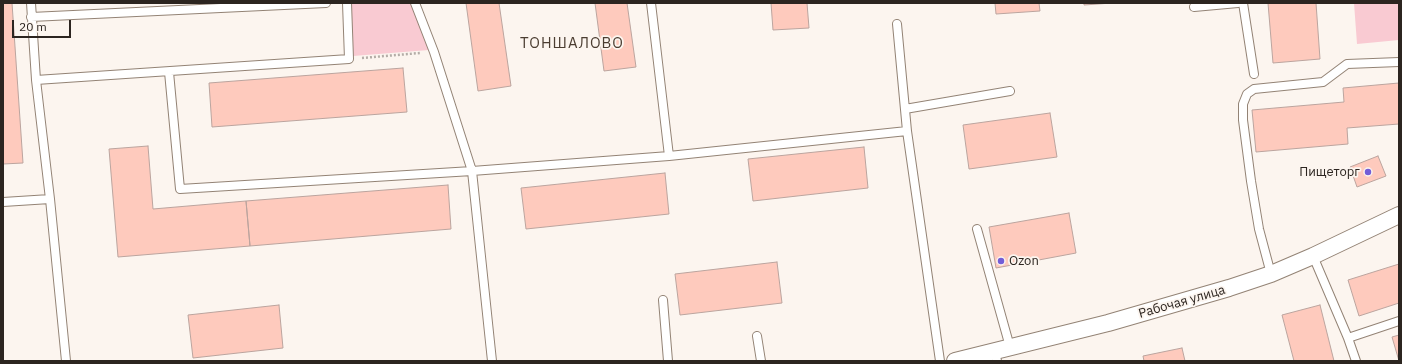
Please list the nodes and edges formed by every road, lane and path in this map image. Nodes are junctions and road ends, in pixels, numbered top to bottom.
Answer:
1 (30, 3) edge
2 (326, 3) edge
3 (347, 3) edge
4 (415, 3) edge
5 (651, 3) edge
6 (1238, 3) edge
7 (1243, 3) edge
8 (1194, 7) dead end
9 (31, 17) junction
10 (897, 24) dead end
11 (434, 52) junction
12 (349, 59) junction
13 (1399, 62) edge
14 (169, 72) junction
15 (1254, 74) dead end
16 (36, 80) junction
17 (1010, 91) dead end
18 (905, 109) junction
19 (907, 131) junction
20 (669, 156) junction
21 (472, 171) junction
22 (50, 199) junction
23 (3, 202) edge
24 (1399, 215) edge
25 (977, 229) dead end
26 (1312, 256) junction
27 (1270, 274) junction
28 (663, 300) dead end
29 (1399, 321) edge
30 (757, 336) dead end
31 (1348, 338) junction
32 (1001, 353) edge
33 (66, 361) edge
34 (492, 361) edge
35 (668, 361) edge
36 (761, 361) edge
37 (940, 361) edge
38 (955, 361) edge
39 (1356, 361) edge

1 - 9 lane
2 - 9 lane
3 - 12 lane
4 - 11 lane
5 - 20 lane
6 - 8 lane
7 - 15 lane
9 - 16 lane
10 - 18 lane
11 - 12 path
11 - 21 lane
12 - 14 lane
13 - 27 lane
14 - 16 lane
14 - 21 lane
16 - 22 lane
17 - 18 lane
18 - 19 lane
19 - 20 lane
19 - 37 lane
20 - 21 lane
21 - 34 lane
22 - 23 lane
22 - 33 lane
24 - 26 street, Рабочая улица
25 - 32 lane
26 - 27 street, Рабочая улица
26 - 31 lane
27 - 32 street, Рабочая улица
28 - 35 lane
29 - 31 lane
30 - 36 lane
31 - 39 lane
32 - 38 street, Рабочая улица

